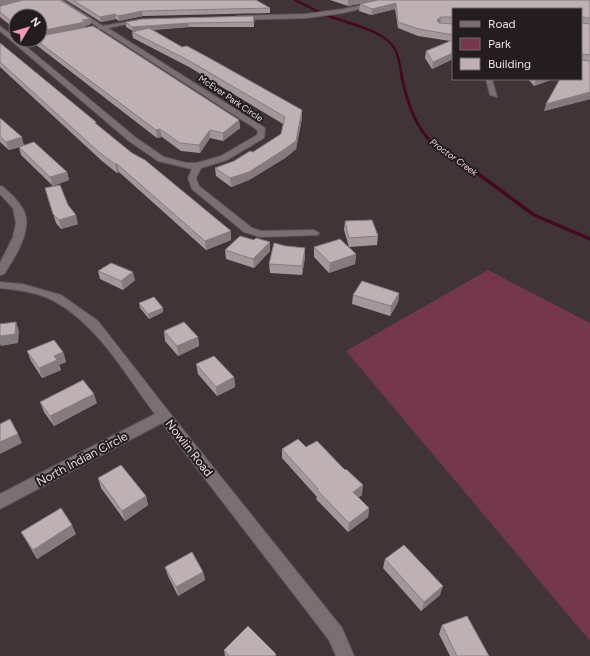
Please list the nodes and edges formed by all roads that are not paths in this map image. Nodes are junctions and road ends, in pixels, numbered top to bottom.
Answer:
1 (59, 0) edge
2 (394, 0) edge
3 (232, 18) edge
4 (149, 20) edge
5 (0, 28) edge
6 (98, 28) junction
7 (8, 36) edge
8 (22, 48) edge
9 (489, 80) edge
10 (494, 95) dead end
11 (197, 166) junction
12 (0, 189) edge
13 (314, 233) dead end
14 (0, 272) edge
15 (0, 285) edge
16 (164, 416) junction
17 (0, 502) edge
18 (345, 656) edge

1 - 6 street, McEver Park Circle
2 - 3 street
4 - 6 street
5 - 7 street, McEver Park Circle
6 - 11 street, McEver Park Circle
8 - 11 street, McEver Park Circle
9 - 10 street
11 - 13 street
12 - 14 street
15 - 16 street, Nowlin Road
16 - 17 street, North Indian Circle
16 - 18 street, Nowlin Road

